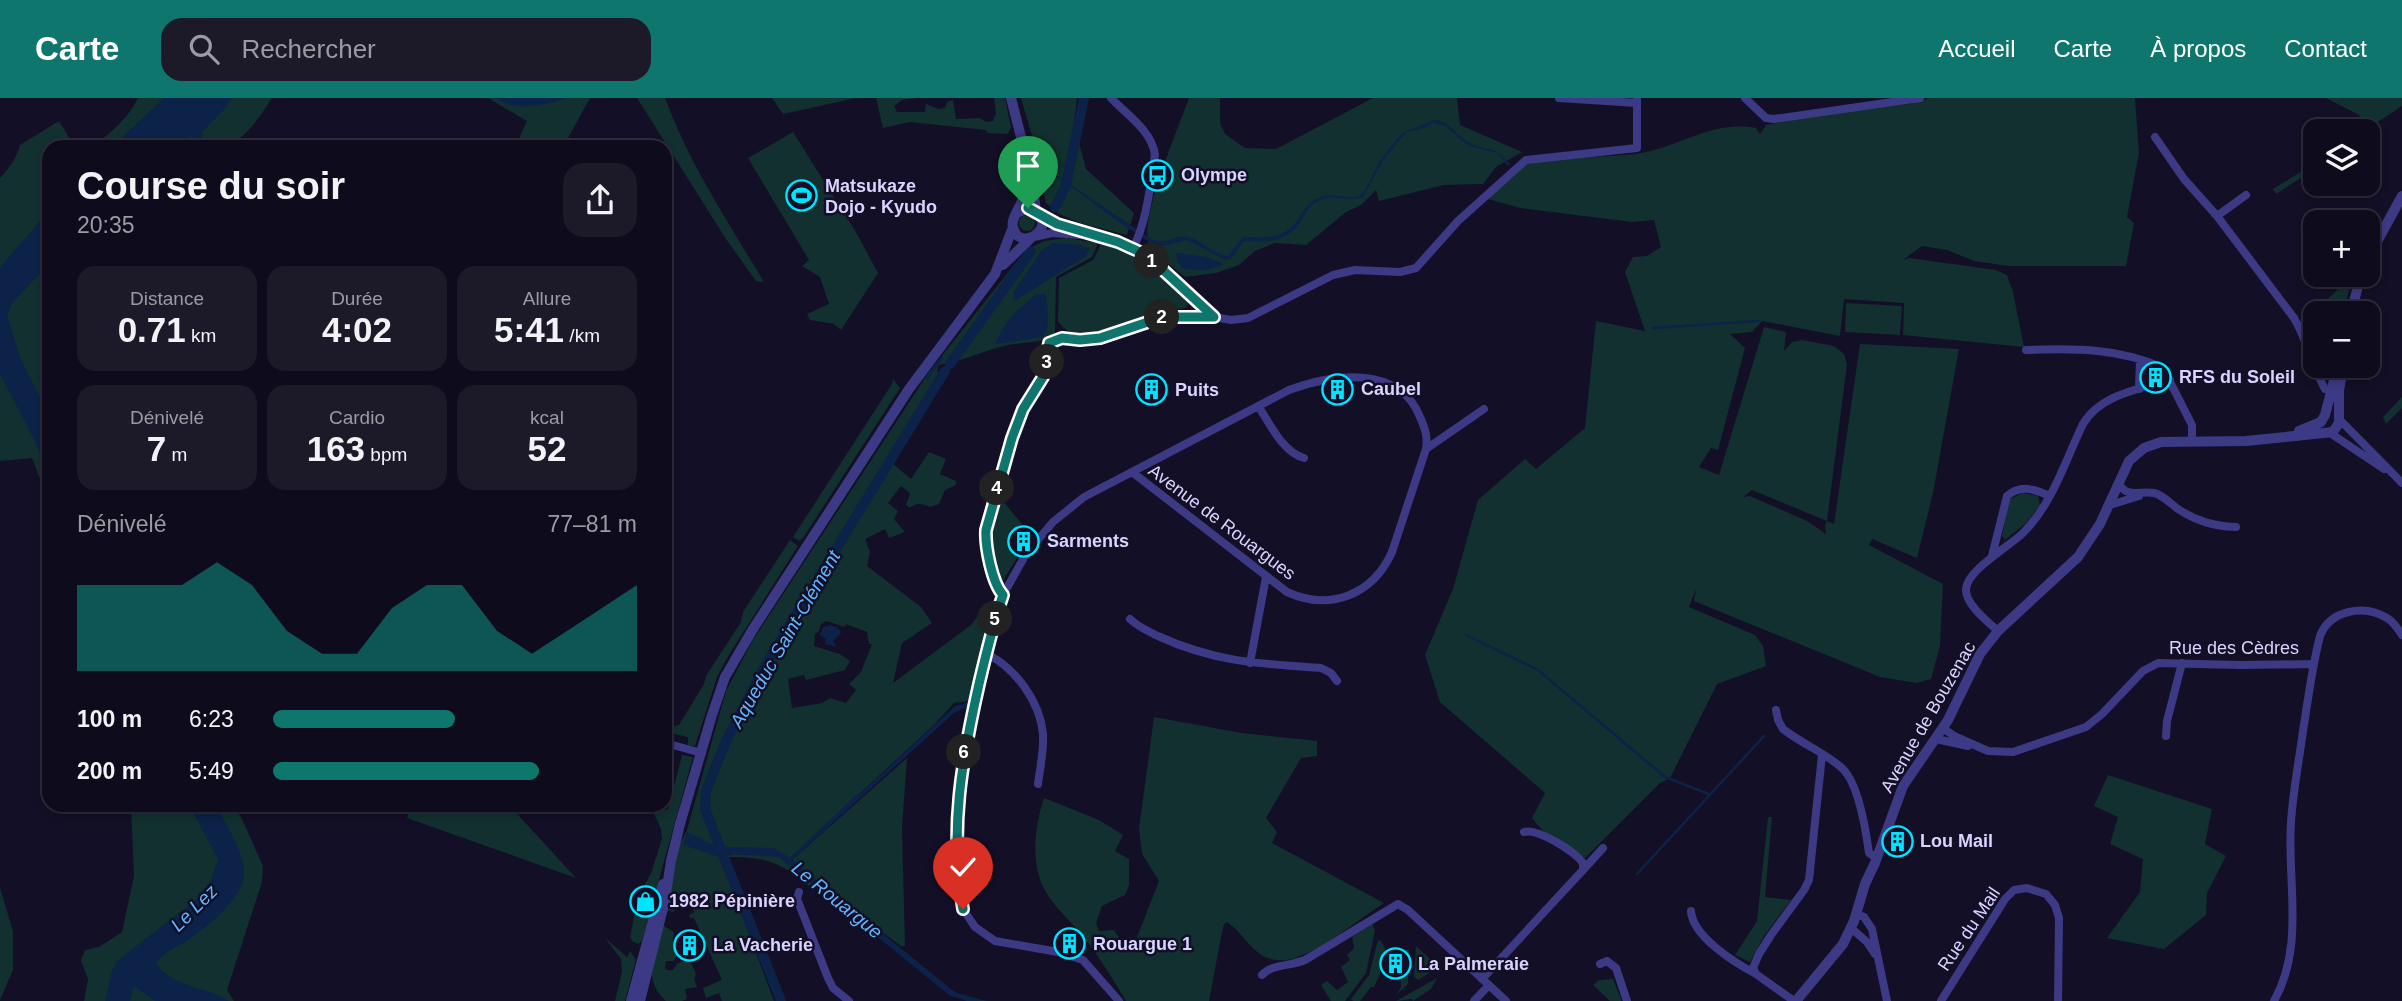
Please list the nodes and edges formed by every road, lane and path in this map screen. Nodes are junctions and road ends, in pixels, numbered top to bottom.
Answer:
1 (1011, 98) edge
2 (1111, 98) edge
3 (1559, 98) edge
4 (1745, 98) edge
5 (1920, 98) edge
6 (1637, 100) edge
7 (2155, 137) dead end
8 (1029, 169) junction
9 (2246, 195) dead end
10 (2402, 197) edge
11 (1017, 213) junction
12 (1038, 213) junction
13 (2217, 216) junction
14 (1013, 227) junction
15 (2380, 236) edge
16 (1033, 237) junction
17 (1103, 237) junction
18 (1133, 248) junction
19 (998, 270) junction
20 (1214, 317) junction
21 (2026, 350) dead end
22 (2140, 360) junction
23 (2337, 378) edge
24 (2340, 378) edge
25 (2170, 380) junction
26 (2138, 389) junction
27 (2336, 392) junction
28 (1258, 405) junction
29 (1484, 409) dead end
30 (2323, 418) junction
31 (2339, 418) junction
32 (2328, 433) junction
33 (2286, 436) junction
34 (2192, 441) junction
35 (1426, 449) junction
36 (1304, 458) dead end
37 (1132, 472) junction
38 (2401, 482) edge
39 (2119, 484) junction
40 (2145, 494) junction
41 (2050, 496) junction
42 (2110, 505) junction
43 (2236, 527) dead end
44 (1992, 558) junction
45 (1266, 577) junction
46 (1003, 595) junction
47 (1130, 619) dead end
48 (1998, 631) junction
49 (2402, 635) edge
50 (987, 654) junction
51 (1250, 663) junction
52 (2182, 663) junction
53 (2314, 664) junction
54 (1338, 681) dead end
55 (1776, 710) dead end
56 (1943, 727) junction
57 (2166, 736) dead end
58 (1936, 739) junction
59 (672, 745) edge
60 (1974, 747) junction
61 (702, 753) junction
62 (1822, 755) junction
63 (1038, 784) dead end
64 (1524, 832) dead end
65 (1603, 849) dead end
66 (671, 861) junction
67 (1876, 861) junction
68 (1583, 870) junction
69 (799, 892) dead end
70 (1691, 911) dead end
71 (1859, 915) junction
72 (1854, 929) junction
73 (1878, 960) junction
74 (1601, 964) dead end
75 (1756, 974) junction
76 (1262, 975) dead end
77 (1486, 982) junction
78 (639, 1000) edge
79 (1796, 1000) edge
80 (849, 1001) edge
81 (1119, 1001) edge
82 (1474, 1001) edge
83 (1506, 1001) edge
84 (1627, 1001) edge
85 (1886, 1001) edge
86 (1941, 1001) edge
87 (2057, 1001) edge
88 (2274, 1001) edge

1 - 8 street
2 - 18 street
3 - 6 street
4 - 5 street
6 - 20 street
7 - 13 street
8 - 11 street
8 - 12 street
9 - 13 street
10 - 15 street
11 - 12 street
11 - 14 street
12 - 16 street
12 - 17 street
13 - 27 street
14 - 16 street
14 - 19 street
16 - 17 street
16 - 19 street
17 - 18 street
18 - 20 street
19 - 61 street
20 - 46 street
21 - 22 street
22 - 25 street
22 - 26 street
23 - 27 street
24 - 27 street
25 - 26 street
25 - 34 street
26 - 41 street
27 - 30 street
27 - 31 street
28 - 35 street, Avenue de Rouargues
28 - 36 street
28 - 37 street, Avenue de Rouargues
29 - 35 street
30 - 31 street
30 - 32 street
30 - 33 street, Avenue de Bouzenac
31 - 32 street
31 - 38 street
32 - 33 street, Avenue de Bouzenac
32 - 38 street
33 - 34 street, Avenue de Bouzenac
34 - 39 street, Avenue de Bouzenac
35 - 45 street, Avenue de Rouargues
37 - 45 street, Avenue de Rouargues
37 - 46 street, Avenue de Rouargues
39 - 40 street
39 - 42 street, Avenue de Bouzenac
40 - 42 street
40 - 43 street
41 - 44 street
41 - 44 street
42 - 48 street, Avenue de Bouzenac
44 - 48 street
45 - 51 street
46 - 50 street, Avenue de Rouargues
47 - 51 street
48 - 56 street, Avenue de Bouzenac
49 - 53 street
50 - 63 street
50 - 81 street, Avenue de Rouargues
51 - 54 street
52 - 53 street, Rue des Cèdres
52 - 57 street
52 - 60 street, Rue des Cèdres
53 - 88 street
55 - 62 street
56 - 58 street, Avenue de Bouzenac
56 - 60 street, Rue des Cèdres
58 - 60 street, Rue des Cèdres
58 - 67 street, Avenue de Bouzenac
59 - 61 street
61 - 66 street
62 - 67 street
62 - 75 street
64 - 68 street
65 - 68 street
66 - 78 street
66 - 78 street
67 - 71 street, Avenue de Bouzenac
68 - 77 street
69 - 80 street
70 - 75 street
71 - 72 street, Avenue de Bouzenac
71 - 73 street
72 - 73 street
72 - 79 street, Avenue de Bouzenac
73 - 85 street
74 - 84 street
75 - 79 street
76 - 77 street
77 - 82 street
77 - 83 street
86 - 87 street, Rue du Mail

